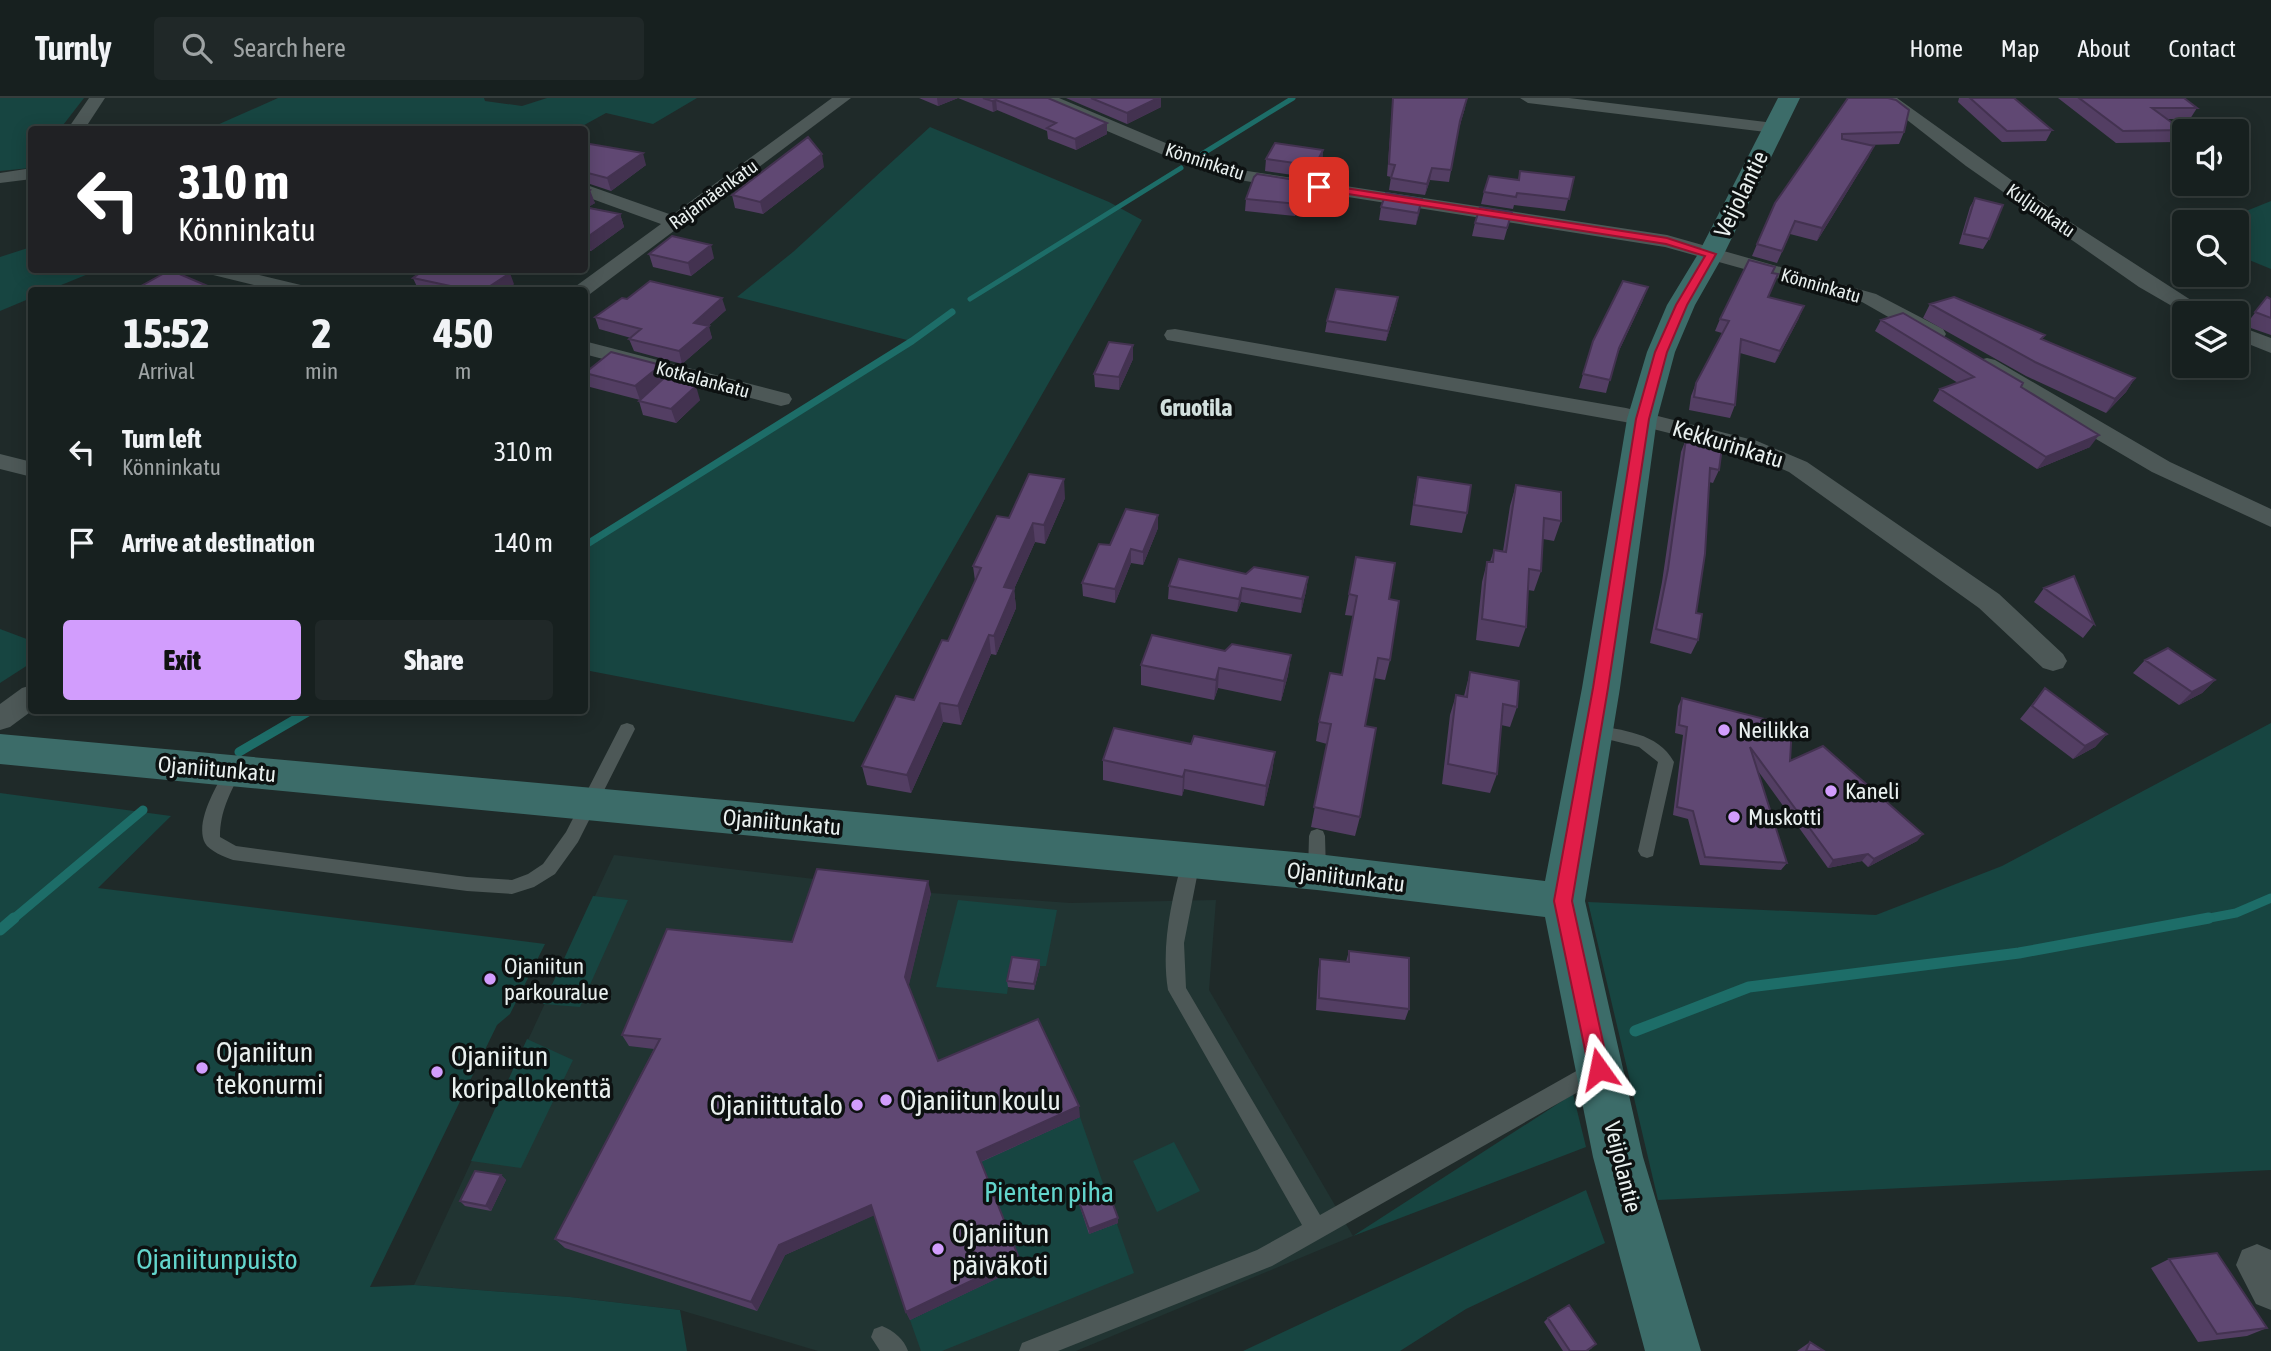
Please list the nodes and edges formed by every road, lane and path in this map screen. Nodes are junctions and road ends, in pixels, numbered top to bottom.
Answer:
1 (97, 98) edge
2 (843, 98) edge
3 (1045, 98) edge
4 (1528, 98) edge
5 (1788, 98) edge
6 (1887, 98) edge
7 (78, 126) edge
8 (1774, 128) junction
9 (28, 174) edge
10 (0, 178) edge
11 (588, 190) edge
12 (674, 222) junction
13 (1711, 254) junction
14 (228, 273) edge
15 (286, 287) edge
16 (587, 287) edge
17 (2175, 301) edge
18 (1175, 335) dead end
19 (2249, 337) edge
20 (1950, 343) edge
21 (2271, 346) edge
22 (588, 348) edge
23 (1973, 357) edge
24 (781, 399) dead end
25 (1642, 419) junction
26 (0, 461) edge
27 (28, 470) edge
28 (2271, 519) edge
29 (2053, 661) dead end
30 (28, 699) edge
31 (0, 719) edge
32 (627, 729) dead end
33 (1592, 730) junction
34 (0, 749) edge
35 (234, 770) junction
36 (589, 804) junction
37 (1647, 851) dead end
38 (1191, 861) junction
39 (1563, 901) junction
40 (1599, 1069) junction
41 (1316, 1228) junction
42 (2271, 1283) edge
43 (2271, 1289) edge
44 (1030, 1351) edge
45 (1672, 1351) edge

1 - 7 street
2 - 12 street, Rajamäenkatu
3 - 13 street, Könninkatu
4 - 8 street
5 - 8 street, Veijolantie
6 - 17 street, Kuljunkatu
8 - 13 street, Veijolantie
9 - 10 street
11 - 12 street
12 - 16 street, Rajamäenkatu
13 - 20 street, Könninkatu
13 - 25 street, Veijolantie
14 - 15 street
18 - 25 street, Kekkurinkatu
19 - 21 street
22 - 24 street, Kotkalankatu
23 - 28 street
25 - 29 street, Kekkurinkatu
25 - 33 street, Veijolantie
26 - 27 street
30 - 31 street
32 - 36 lane
33 - 37 lane
33 - 39 street, Veijolantie
34 - 35 street, Ojaniitunkatu
35 - 36 street, Ojaniitunkatu
35 - 36 lane
36 - 38 street, Ojaniitunkatu
38 - 39 street, Ojaniitunkatu
38 - 41 lane
39 - 40 street, Veijolantie
40 - 41 lane
40 - 45 street, Veijolantie
41 - 44 lane
42 - 43 street

